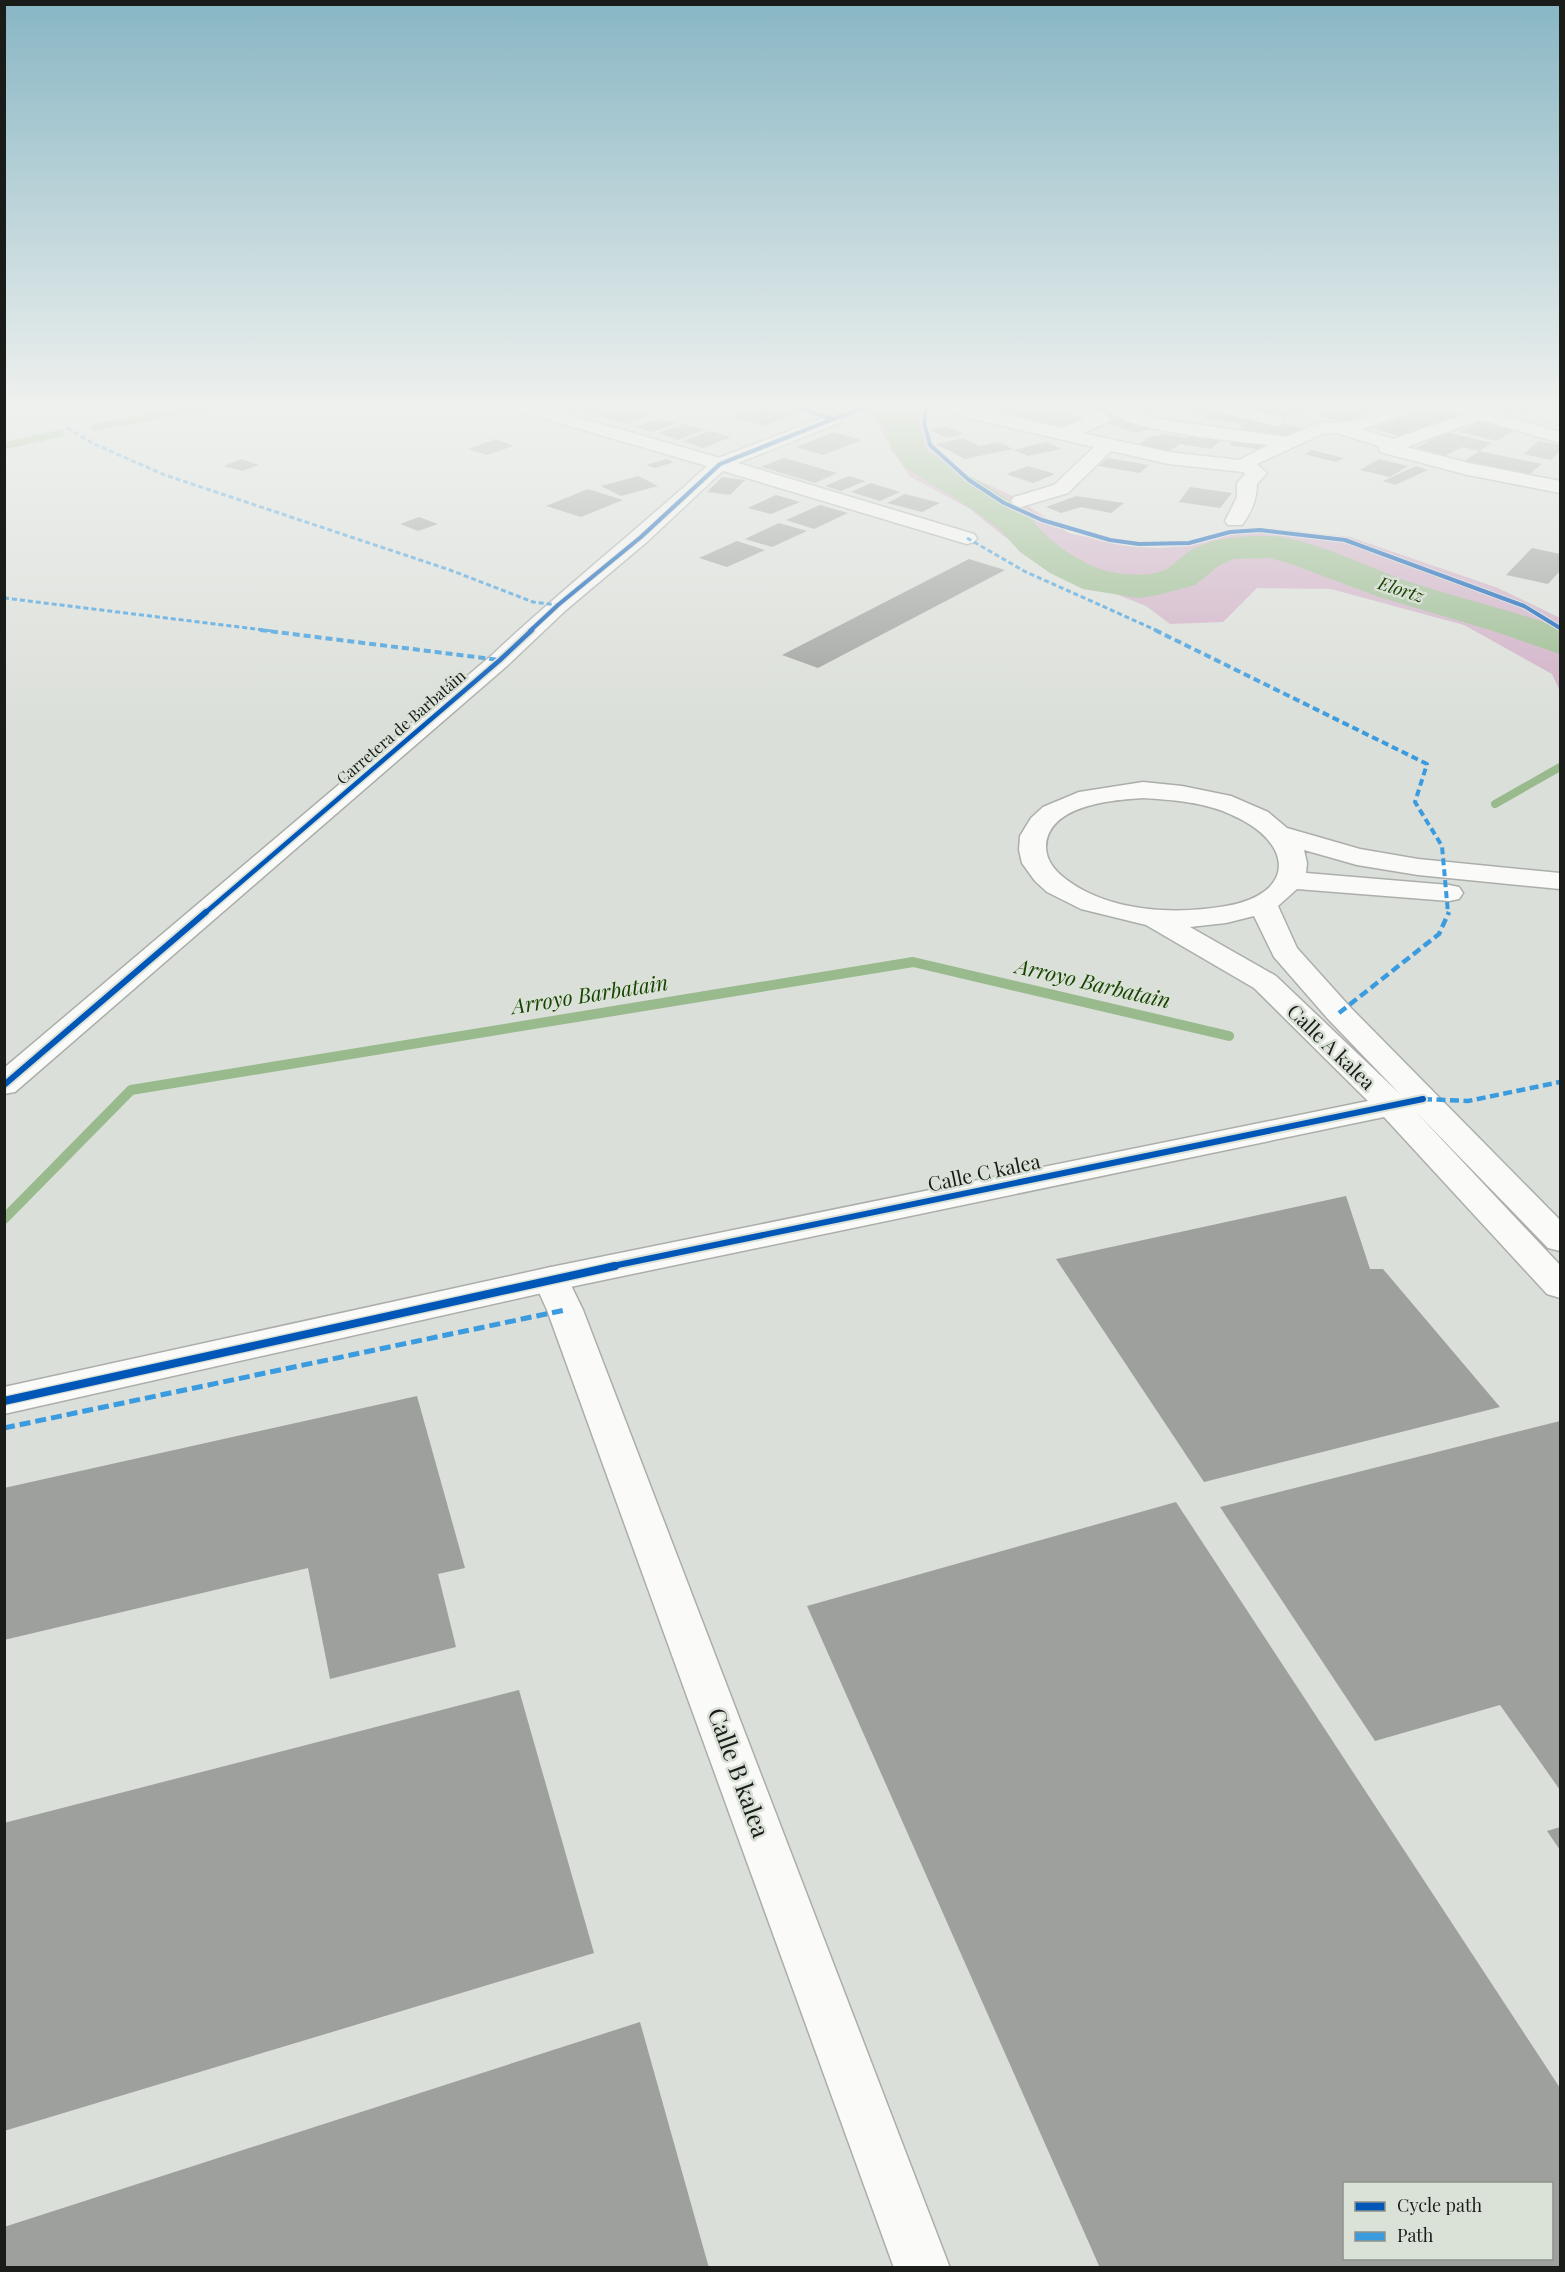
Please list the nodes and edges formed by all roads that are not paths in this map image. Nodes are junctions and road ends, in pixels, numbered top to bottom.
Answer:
1 (667, 513) edge
2 (883, 513) edge
3 (1239, 513) edge
4 (1235, 521) dead end
5 (966, 538) dead end
6 (1280, 834) junction
7 (1289, 880) junction
8 (1560, 881) edge
9 (1262, 903) junction
10 (1560, 904) edge
11 (1152, 918) junction
12 (4, 1085) edge
13 (1408, 1103) junction
14 (1560, 1240) edge
15 (551, 1279) junction
16 (1560, 1286) edge
17 (4, 1401) edge
18 (922, 2268) edge

1 - 12 street, Carretera de Barbatáin
2 - 5 street
3 - 4 street
6 - 7 street
6 - 8 street
6 - 11 street
7 - 9 street
7 - 10 street
9 - 11 street
9 - 13 street, Calle A kalea
11 - 13 street, Calle A kalea
13 - 14 street, Calle A kalea
13 - 15 street, Calle C kalea
13 - 16 street, Calle A kalea
15 - 17 street, Calle C kalea
15 - 18 street, Calle B kalea

